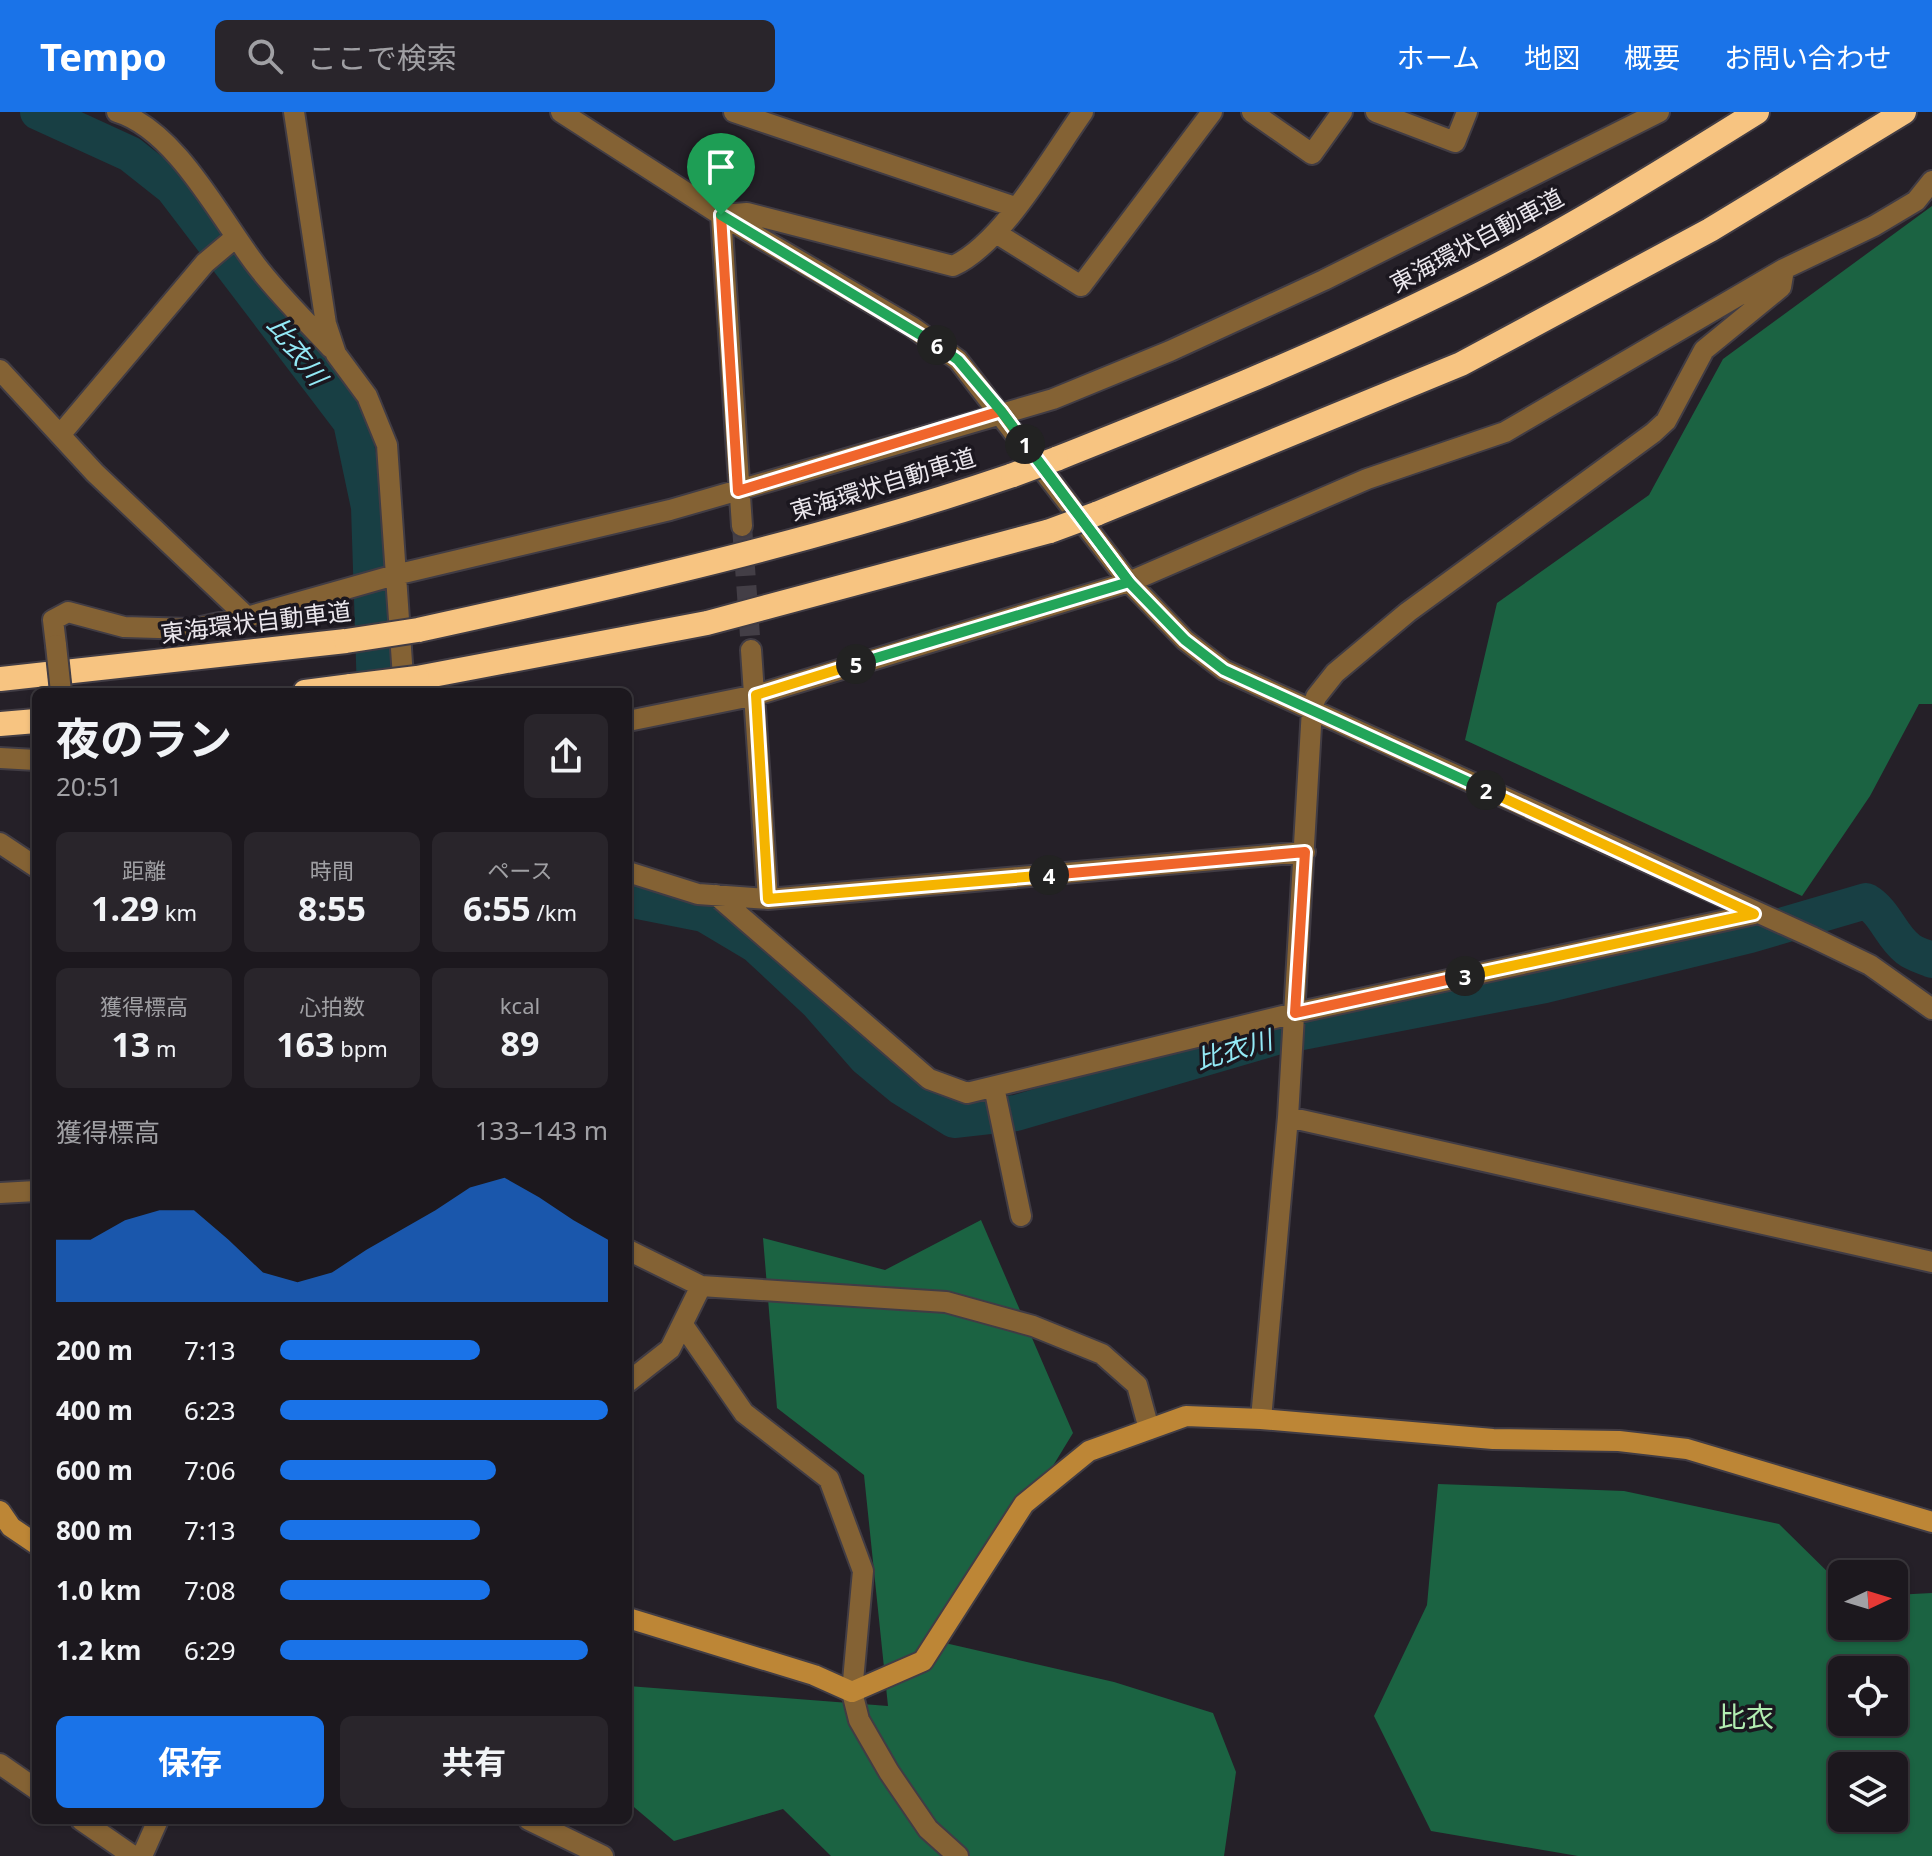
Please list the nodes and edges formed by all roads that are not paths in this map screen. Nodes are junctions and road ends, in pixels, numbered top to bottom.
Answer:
1 (117, 112) edge
2 (294, 112) edge
3 (561, 112) edge
4 (734, 112) edge
5 (1083, 112) edge
6 (1212, 112) edge
7 (1252, 112) edge
8 (1342, 112) edge
9 (1376, 112) edge
10 (1467, 112) edge
11 (1659, 112) edge
12 (1757, 112) edge
13 (1904, 112) edge
14 (1932, 181) edge
15 (1015, 207) junction
16 (721, 215) junction
17 (996, 233) junction
18 (236, 237) junction
19 (1784, 269) junction
20 (336, 354) junction
21 (0, 370) edge
22 (1001, 411) junction
23 (60, 435) junction
24 (738, 491) junction
25 (742, 526) tunnel mouth
26 (395, 575) junction
27 (1129, 582) junction
28 (247, 617) junction
29 (751, 650) tunnel mouth
30 (0, 679) edge
31 (411, 685) edge
32 (61, 688) edge
33 (336, 688) edge
34 (756, 695) junction
35 (1312, 709) junction
36 (632, 720) edge
37 (32, 721) edge
38 (0, 724) edge
39 (0, 758) edge
40 (32, 760) edge
41 (0, 843) edge
42 (1305, 852) junction
43 (32, 864) edge
44 (632, 873) edge
45 (716, 895) junction
46 (768, 899) junction
47 (1754, 914) junction
48 (1932, 1009) edge
49 (1295, 1013) junction
50 (994, 1087) junction
51 (1288, 1117) junction
52 (32, 1191) edge
53 (0, 1193) edge
54 (1021, 1216) dead end
55 (632, 1252) edge
56 (1932, 1262) edge
57 (701, 1286) junction
58 (683, 1325) junction
59 (632, 1379) edge
60 (1261, 1419) junction
61 (1149, 1429) junction
62 (0, 1511) edge
63 (1932, 1522) edge
64 (32, 1541) edge
65 (632, 1619) edge
66 (852, 1692) junction
67 (0, 1764) edge
68 (32, 1786) edge
69 (87, 1824) edge
70 (156, 1824) edge
71 (537, 1824) edge
72 (133, 1856) edge
73 (142, 1856) edge
74 (603, 1856) edge
75 (958, 1856) edge

1 - 18 street
2 - 20 street
3 - 16 street
4 - 15 street
5 - 15 street
6 - 17 street
7 - 8 street
9 - 10 street
11 - 22 street
12 - 30 highway, 東海環状自動車道, bridge
13 - 31 highway, bridge
14 - 19 street
15 - 17 street
16 - 17 street
16 - 22 street
16 - 24 street
18 - 20 street
18 - 23 street
19 - 27 street
19 - 35 street
20 - 26 street
21 - 23 street
22 - 24 street
22 - 27 street
23 - 28 street
24 - 25 street
24 - 26 street
26 - 28 street
26 - 31 street
27 - 34 street
27 - 35 street
28 - 32 street, bridge
29 - 34 street
31 - 33 highway, bridge
34 - 36 street
34 - 46 street
35 - 42 street
35 - 47 street
37 - 38 highway
39 - 40 street
41 - 43 street
42 - 46 street
42 - 49 street
44 - 45 street
45 - 46 street
45 - 50 street
47 - 48 street
47 - 49 street
49 - 50 street
49 - 51 street
50 - 54 street
51 - 56 street
51 - 60 street
52 - 53 street
55 - 57 street
57 - 58 street
57 - 61 street
58 - 59 street
58 - 66 street
60 - 61 street
60 - 63 street
61 - 66 street
62 - 64 street
65 - 66 street
66 - 75 street
67 - 68 street
69 - 72 street
70 - 73 street
71 - 74 street

